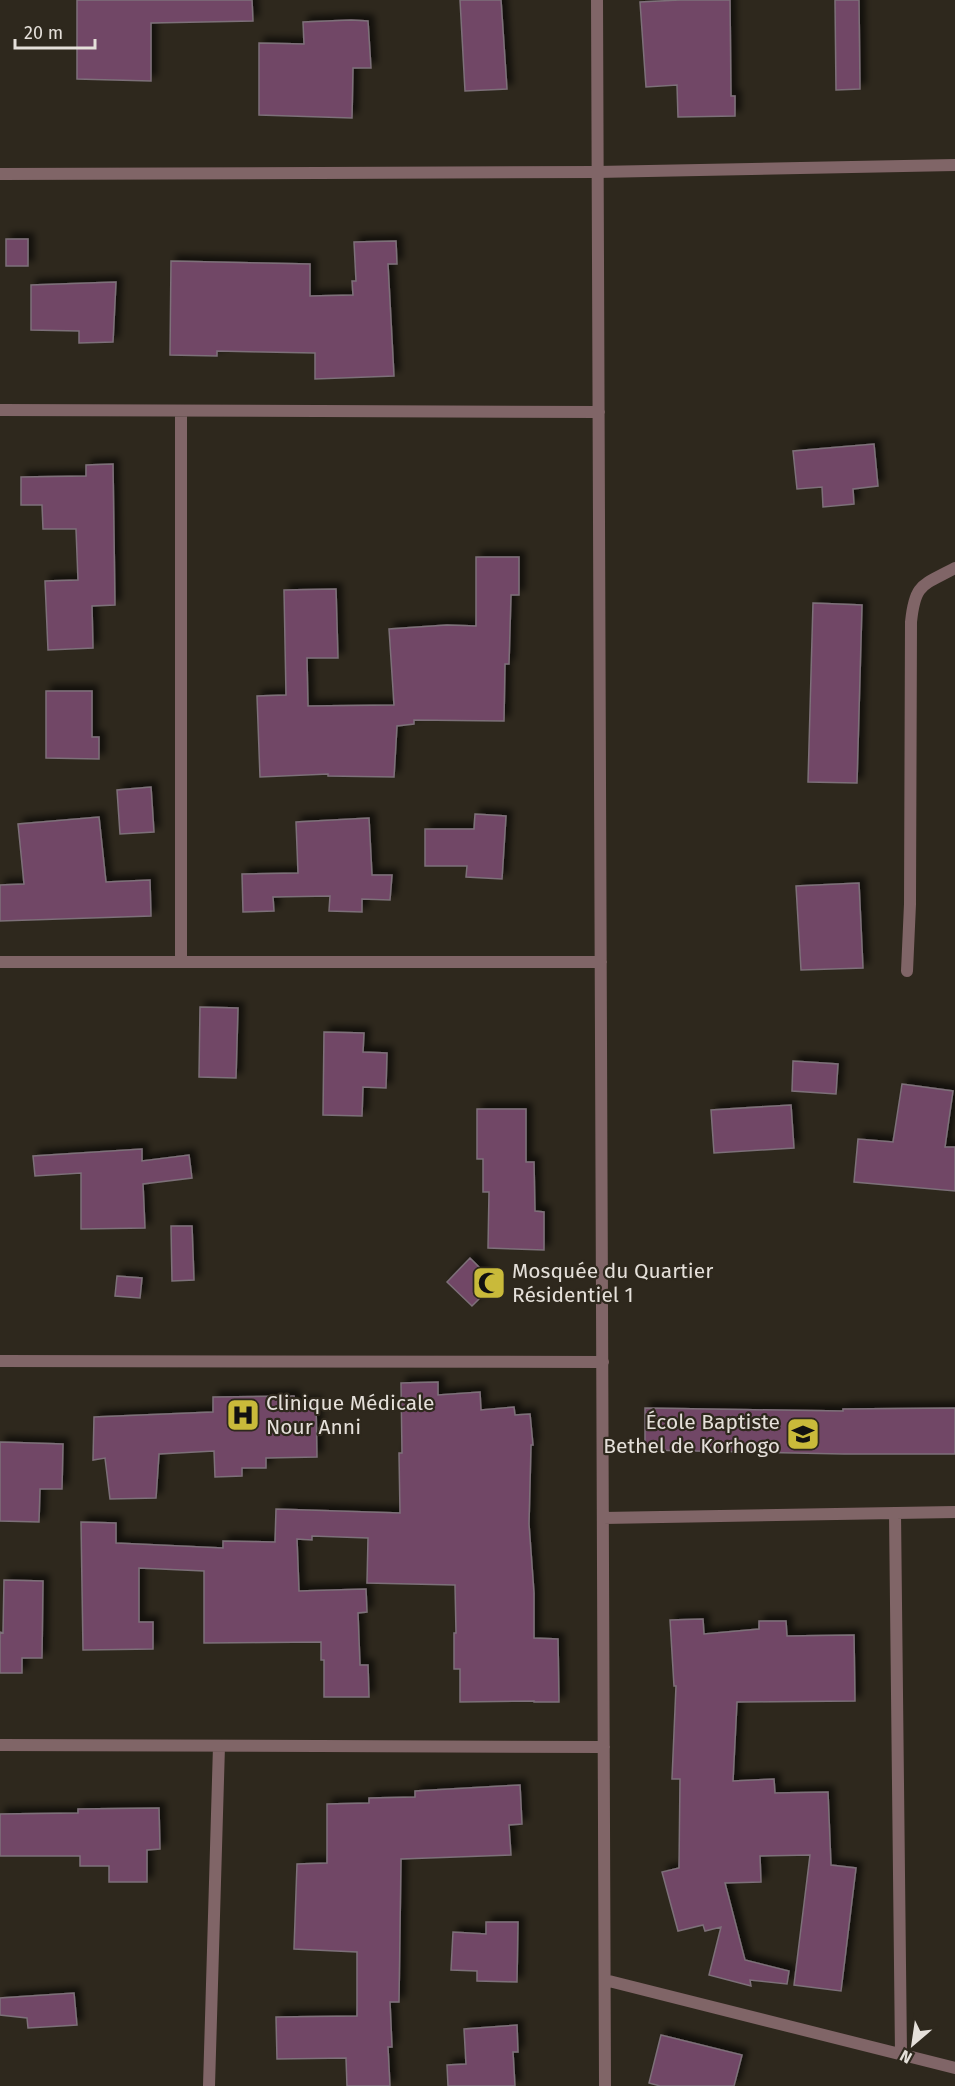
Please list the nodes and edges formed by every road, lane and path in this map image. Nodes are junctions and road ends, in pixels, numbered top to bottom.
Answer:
1 (597, 0) edge
2 (955, 165) edge
3 (597, 172) junction
4 (0, 174) edge
5 (0, 410) edge
6 (181, 411) junction
7 (599, 412) junction
8 (955, 568) edge
9 (0, 962) edge
10 (181, 962) junction
11 (601, 962) junction
12 (907, 971) dead end
13 (0, 1361) edge
14 (603, 1362) junction
15 (955, 1512) edge
16 (895, 1513) junction
17 (603, 1518) junction
18 (0, 1745) edge
19 (219, 1746) junction
20 (604, 1747) junction
21 (605, 1980) junction
22 (901, 2054) junction
23 (955, 2068) edge
24 (209, 2086) edge
25 (605, 2086) edge

1 - 3 street
2 - 3 street
3 - 4 street
3 - 7 street
5 - 6 street
6 - 7 street
6 - 10 street
7 - 11 street
8 - 12 street
9 - 10 street
10 - 11 street
11 - 14 street
13 - 14 street
14 - 17 street
15 - 16 street
16 - 17 street
16 - 22 street
17 - 20 street
18 - 19 street
19 - 20 street
19 - 24 street
20 - 21 street
21 - 22 street
21 - 25 street
22 - 23 street

